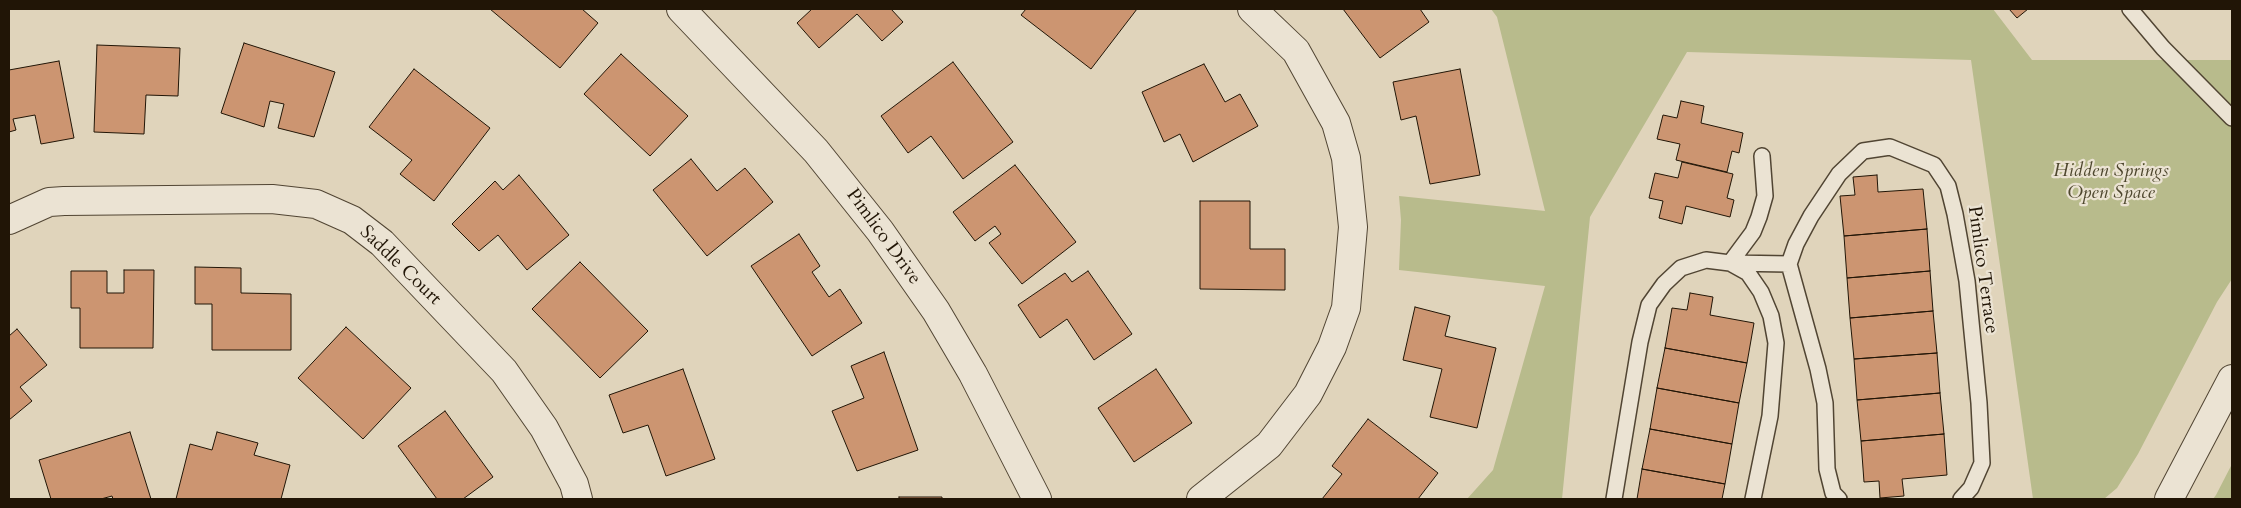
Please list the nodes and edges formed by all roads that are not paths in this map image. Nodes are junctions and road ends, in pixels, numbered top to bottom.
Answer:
1 (681, 9) edge
2 (1252, 9) edge
3 (2130, 9) edge
4 (2232, 118) edge
5 (1762, 156) dead end
6 (9, 220) edge
7 (1730, 263) junction
8 (1789, 264) junction
9 (2232, 379) edge
10 (578, 499) edge
11 (1037, 499) edge
12 (1201, 499) edge
13 (1614, 499) edge
14 (1753, 499) edge
15 (1839, 499) edge
16 (1960, 499) edge
17 (2169, 499) edge

1 - 11 street, Pimlico Drive
2 - 12 street
3 - 4 lane
5 - 7 lane
6 - 10 street, Saddle Court
7 - 8 lane
7 - 13 lane
7 - 14 lane
8 - 15 lane
8 - 16 lane, Pimlico Terrace
9 - 17 street

